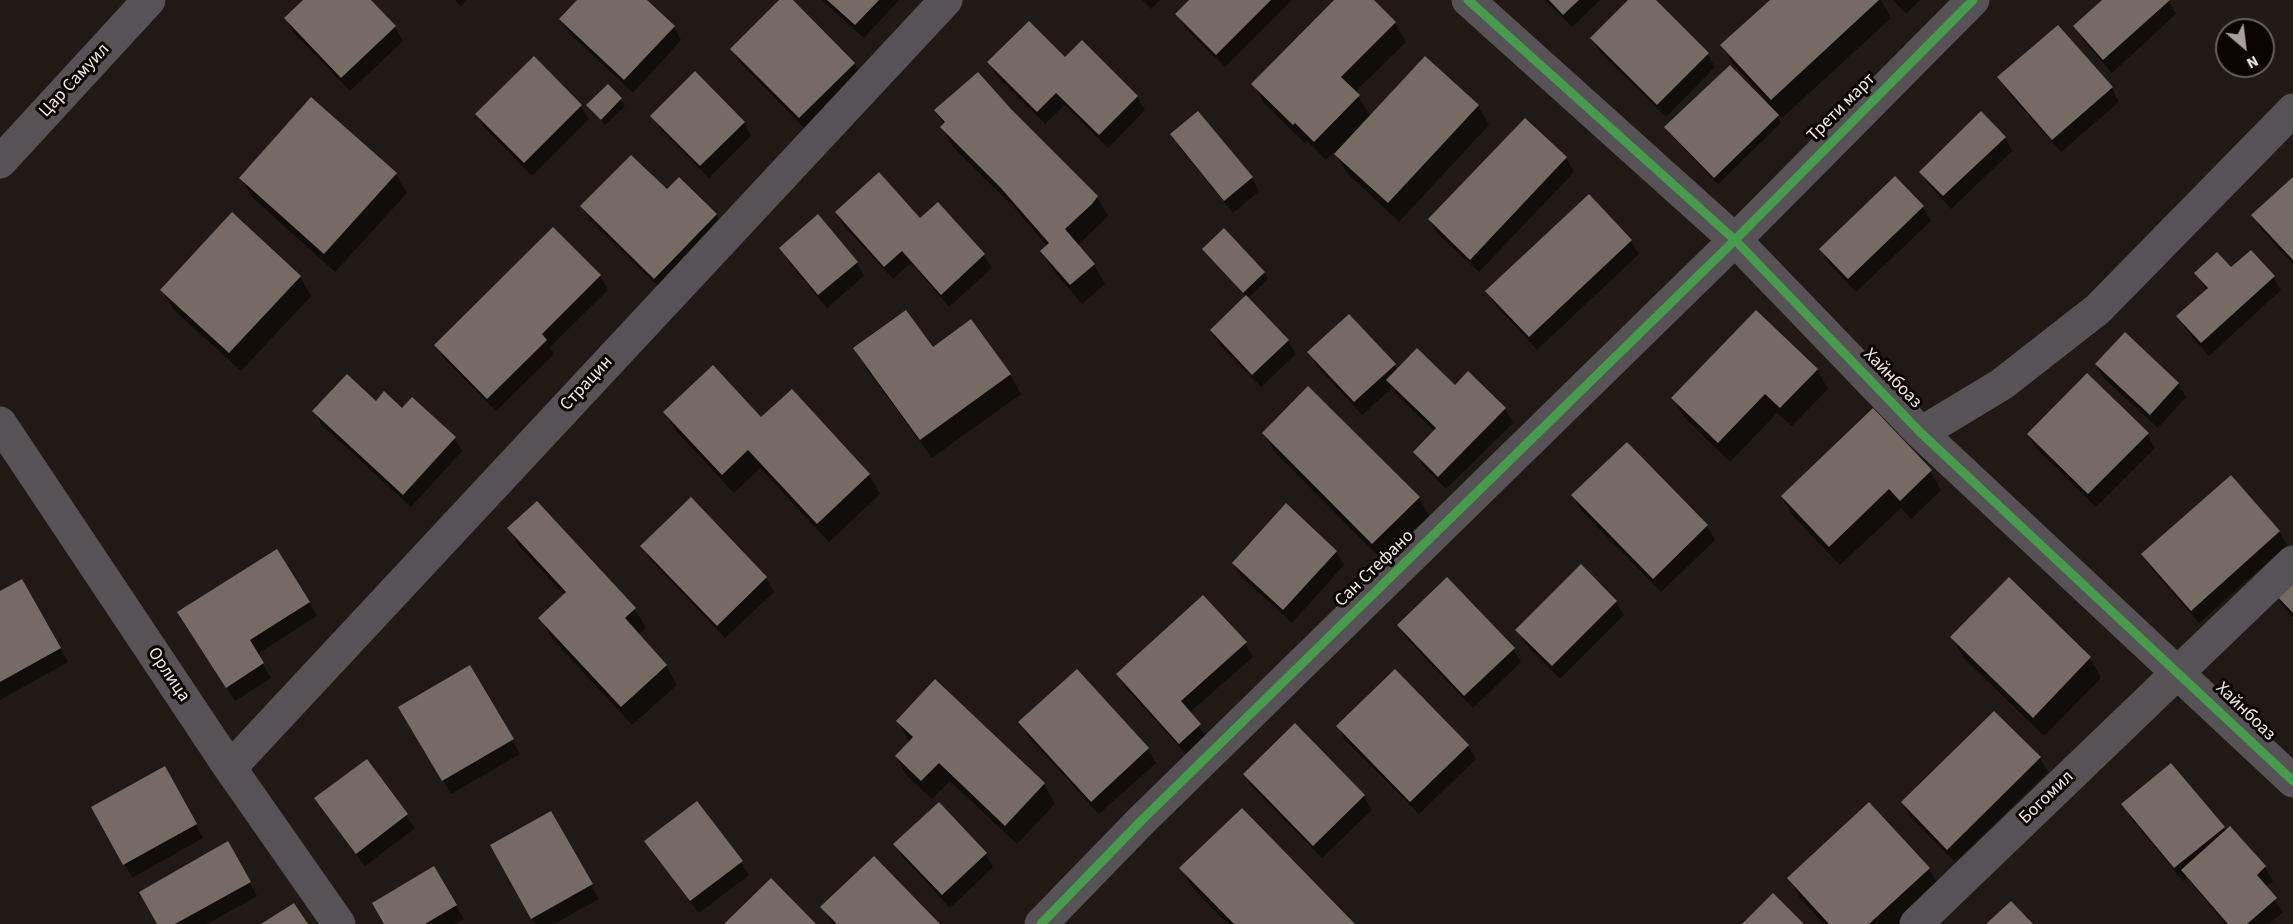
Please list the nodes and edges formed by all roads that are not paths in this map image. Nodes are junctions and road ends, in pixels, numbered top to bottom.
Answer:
1 (149, 0) edge
2 (946, 0) edge
3 (1468, 0) edge
4 (1973, 0) edge
5 (2293, 110) edge
6 (0, 162) edge
7 (1735, 240) junction
8 (0, 423) edge
9 (1921, 433) junction
10 (2293, 562) edge
11 (2179, 672) junction
12 (230, 768) junction
13 (2293, 781) edge
14 (339, 924) edge
15 (1041, 924) edge
16 (1916, 924) edge

1 - 6 street, Цар Самуил
2 - 12 street, Страцин
3 - 7 street, Хайнбоаз
4 - 7 street, Трети март
5 - 9 street
7 - 9 street, Хайнбоаз
7 - 15 street, Сан Стефано
8 - 12 street, Орлица
9 - 11 street, Хайнбоаз
10 - 11 street, Богомил
11 - 13 street, Хайнбоаз
11 - 16 street, Богомил
12 - 14 street, Орлица

